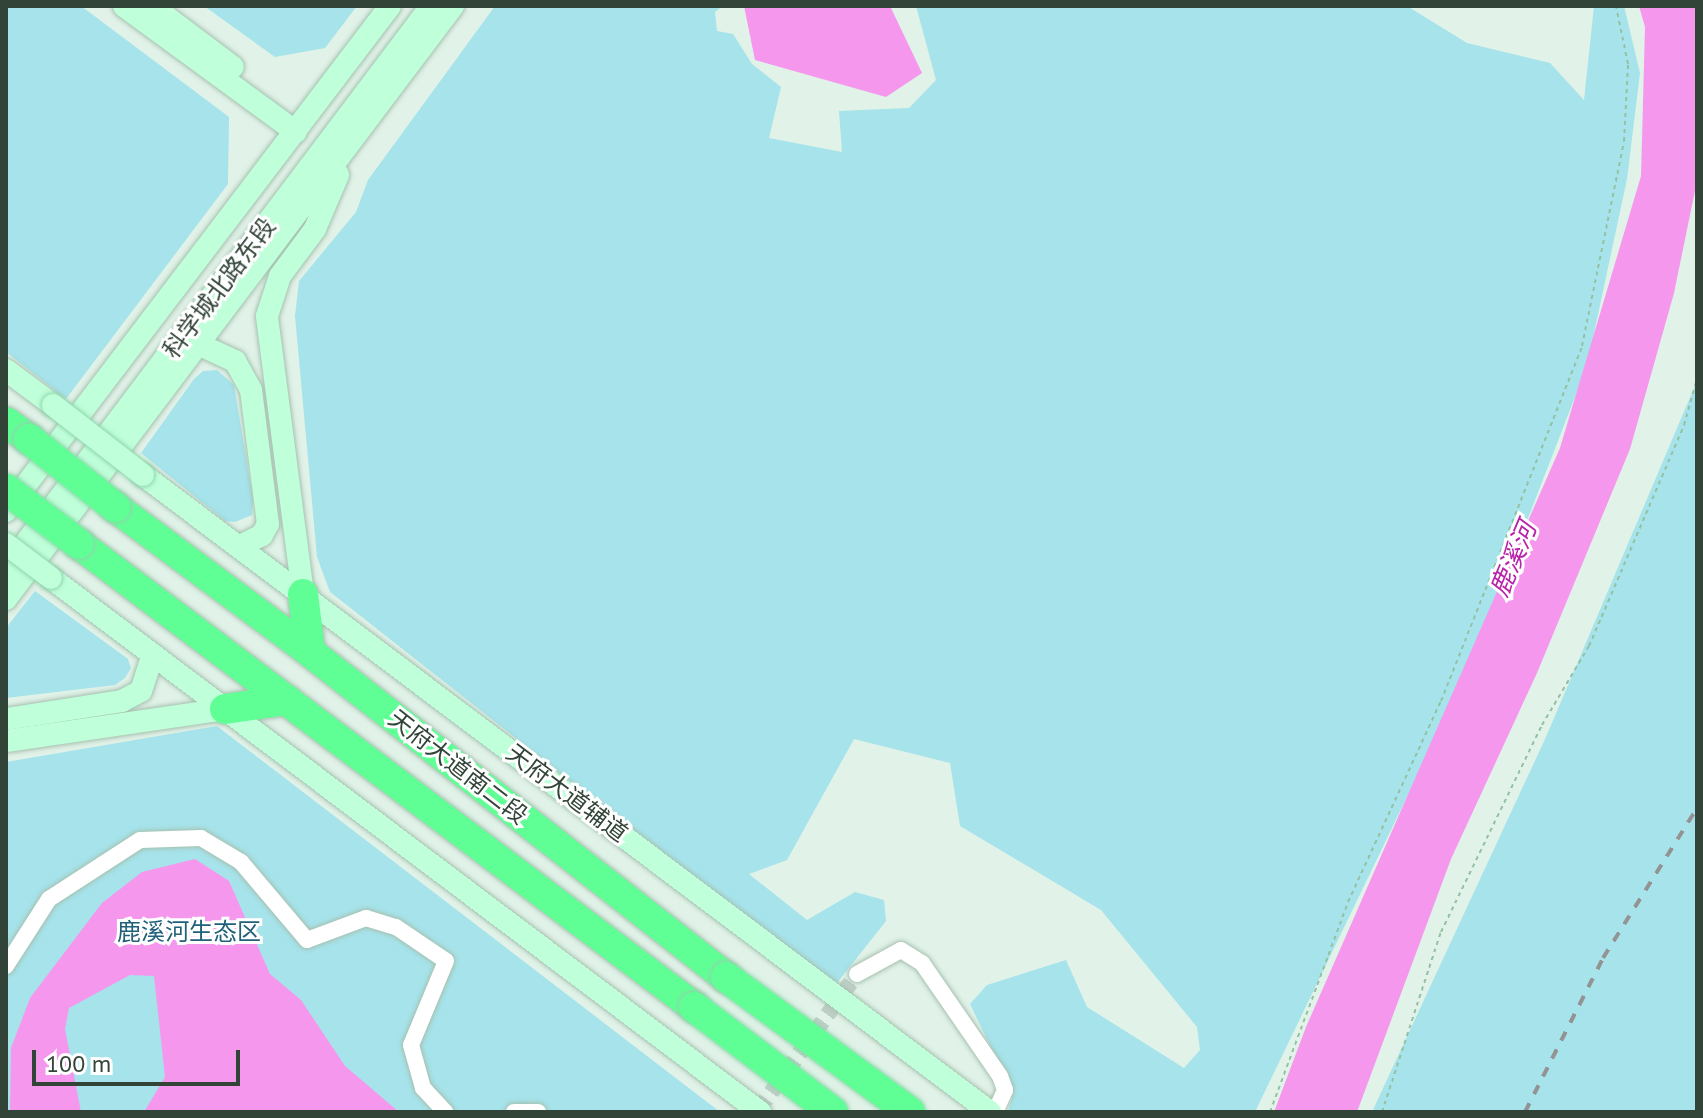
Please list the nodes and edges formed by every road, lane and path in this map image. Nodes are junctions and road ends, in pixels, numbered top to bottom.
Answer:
1 (124, 6) edge
2 (152, 6) edge
3 (390, 6) edge
4 (413, 6) edge
5 (431, 6) edge
6 (453, 6) edge
7 (1616, 6) edge
8 (300, 126) junction
9 (345, 154) junction
10 (198, 344) junction
11 (6, 370) edge
12 (1697, 379) edge
13 (17, 431) edge
14 (6, 489) edge
15 (6, 511) edge
16 (6, 545) edge
17 (240, 546) junction
18 (6, 569) edge
19 (303, 594) junction
20 (6, 599) edge
21 (310, 652) junction
22 (153, 655) junction
23 (287, 700) junction
24 (225, 709) junction
25 (6, 719) edge
26 (6, 741) edge
27 (6, 966) edge
28 (857, 974) tunnel mouth
29 (445, 1112) edge
30 (514, 1112) edge
31 (538, 1112) edge
32 (760, 1112) edge
33 (833, 1112) edge
34 (910, 1112) edge
35 (993, 1112) edge
36 (1270, 1112) edge
37 (1382, 1112) edge

1 - 8 street
2 - 8 street
3 - 8 street
4 - 16 street, 科学城北路东段
5 - 18 street, 科学城北路东段
6 - 9 street
7 - 36 path
8 - 15 street
9 - 10 street
9 - 19 street
10 - 17 street
10 - 20 street
11 - 17 street, 天府大道辅道, bridge
12 - 37 path
13 - 21 highway, 天府大道南二段, bridge
14 - 23 highway, 天府大道南二段, bridge
16 - 22 street, bridge
17 - 19 street, 天府大道辅道
19 - 21 highway
19 - 35 street, 天府大道辅道
21 - 34 highway, 天府大道南二段, bridge
22 - 24 street
22 - 25 street
23 - 24 highway
23 - 33 highway, 天府大道南二段, bridge
24 - 26 street
24 - 32 street
27 - 29 street
28 - 35 street
30 - 31 street

